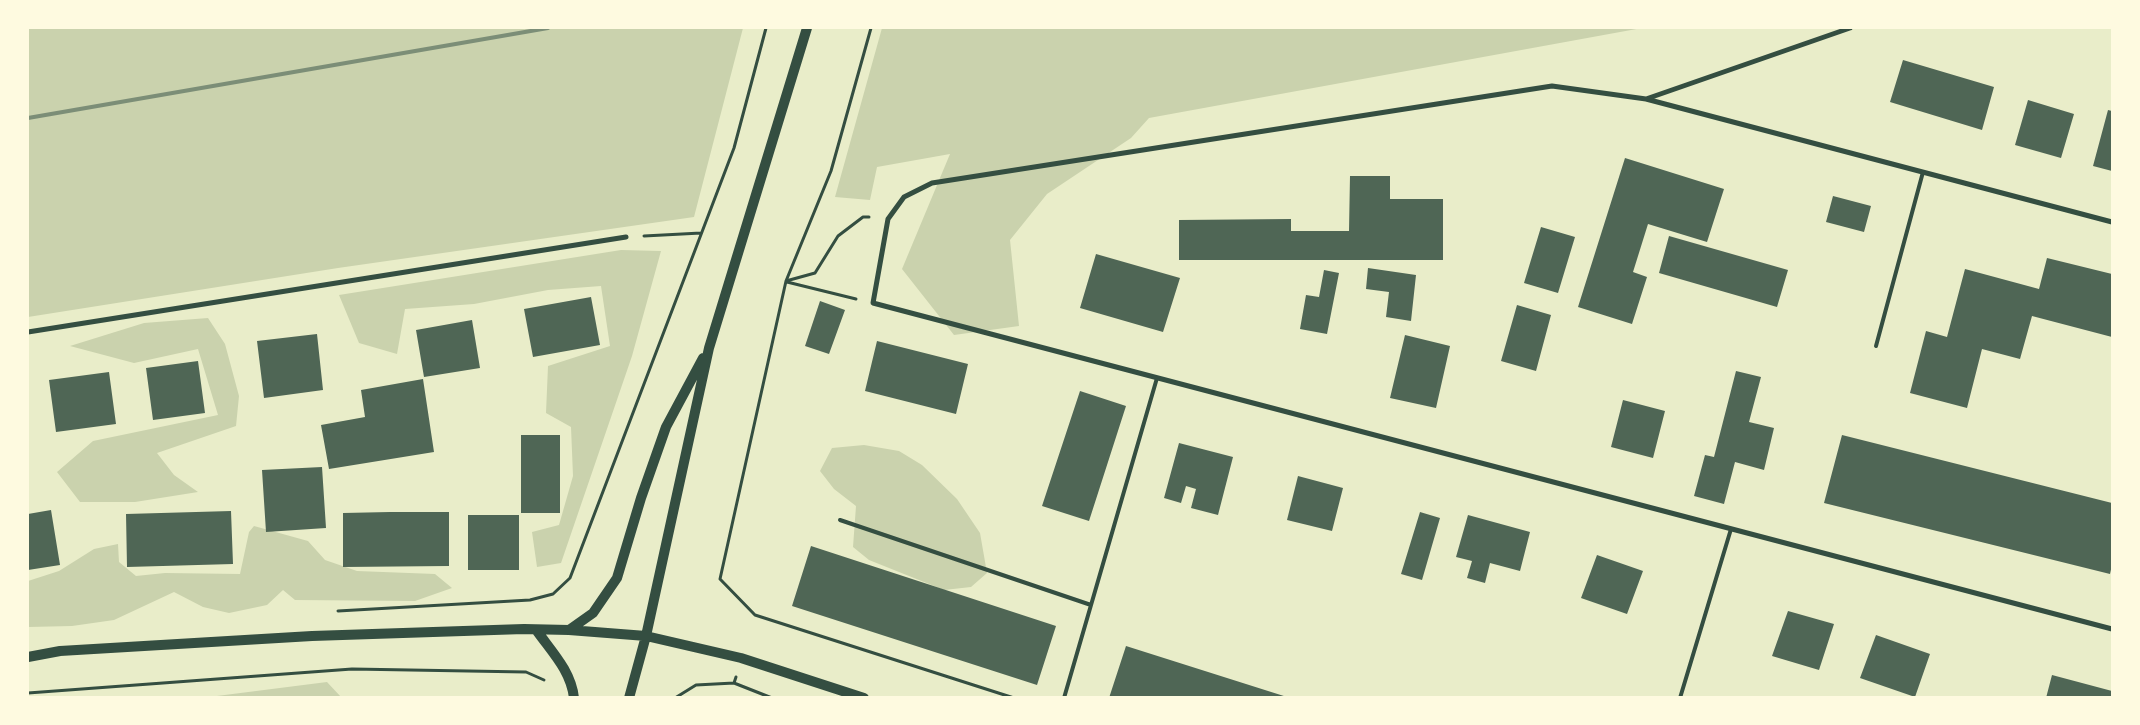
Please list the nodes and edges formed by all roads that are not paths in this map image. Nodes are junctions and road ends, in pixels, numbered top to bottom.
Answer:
1 (807, 28) edge
2 (1850, 28) edge
3 (1646, 99) junction
4 (1923, 172) junction
5 (2112, 222) edge
6 (626, 237) road end
7 (28, 332) edge
8 (1876, 346) dead end
9 (709, 348) junction
10 (1157, 378) junction
11 (840, 520) dead end
12 (1731, 529) junction
13 (1091, 604) junction
14 (2112, 629) edge
15 (569, 630) junction
16 (537, 631) junction
17 (646, 636) junction
18 (28, 658) edge
19 (574, 698) edge
20 (629, 698) edge
21 (864, 698) edge
22 (1064, 698) edge
23 (1680, 698) edge

1 - 9 main road
2 - 3 street
3 - 4 street
3 - 10 street
4 - 5 street
4 - 8 lane
6 - 7 street
9 - 15 main road
9 - 17 main road
10 - 12 street
10 - 13 lane
11 - 13 lane
12 - 14 street
12 - 23 lane
13 - 22 lane
15 - 16 main road
15 - 17 main road
16 - 18 main road
16 - 19 main road
17 - 20 main road
17 - 21 main road

